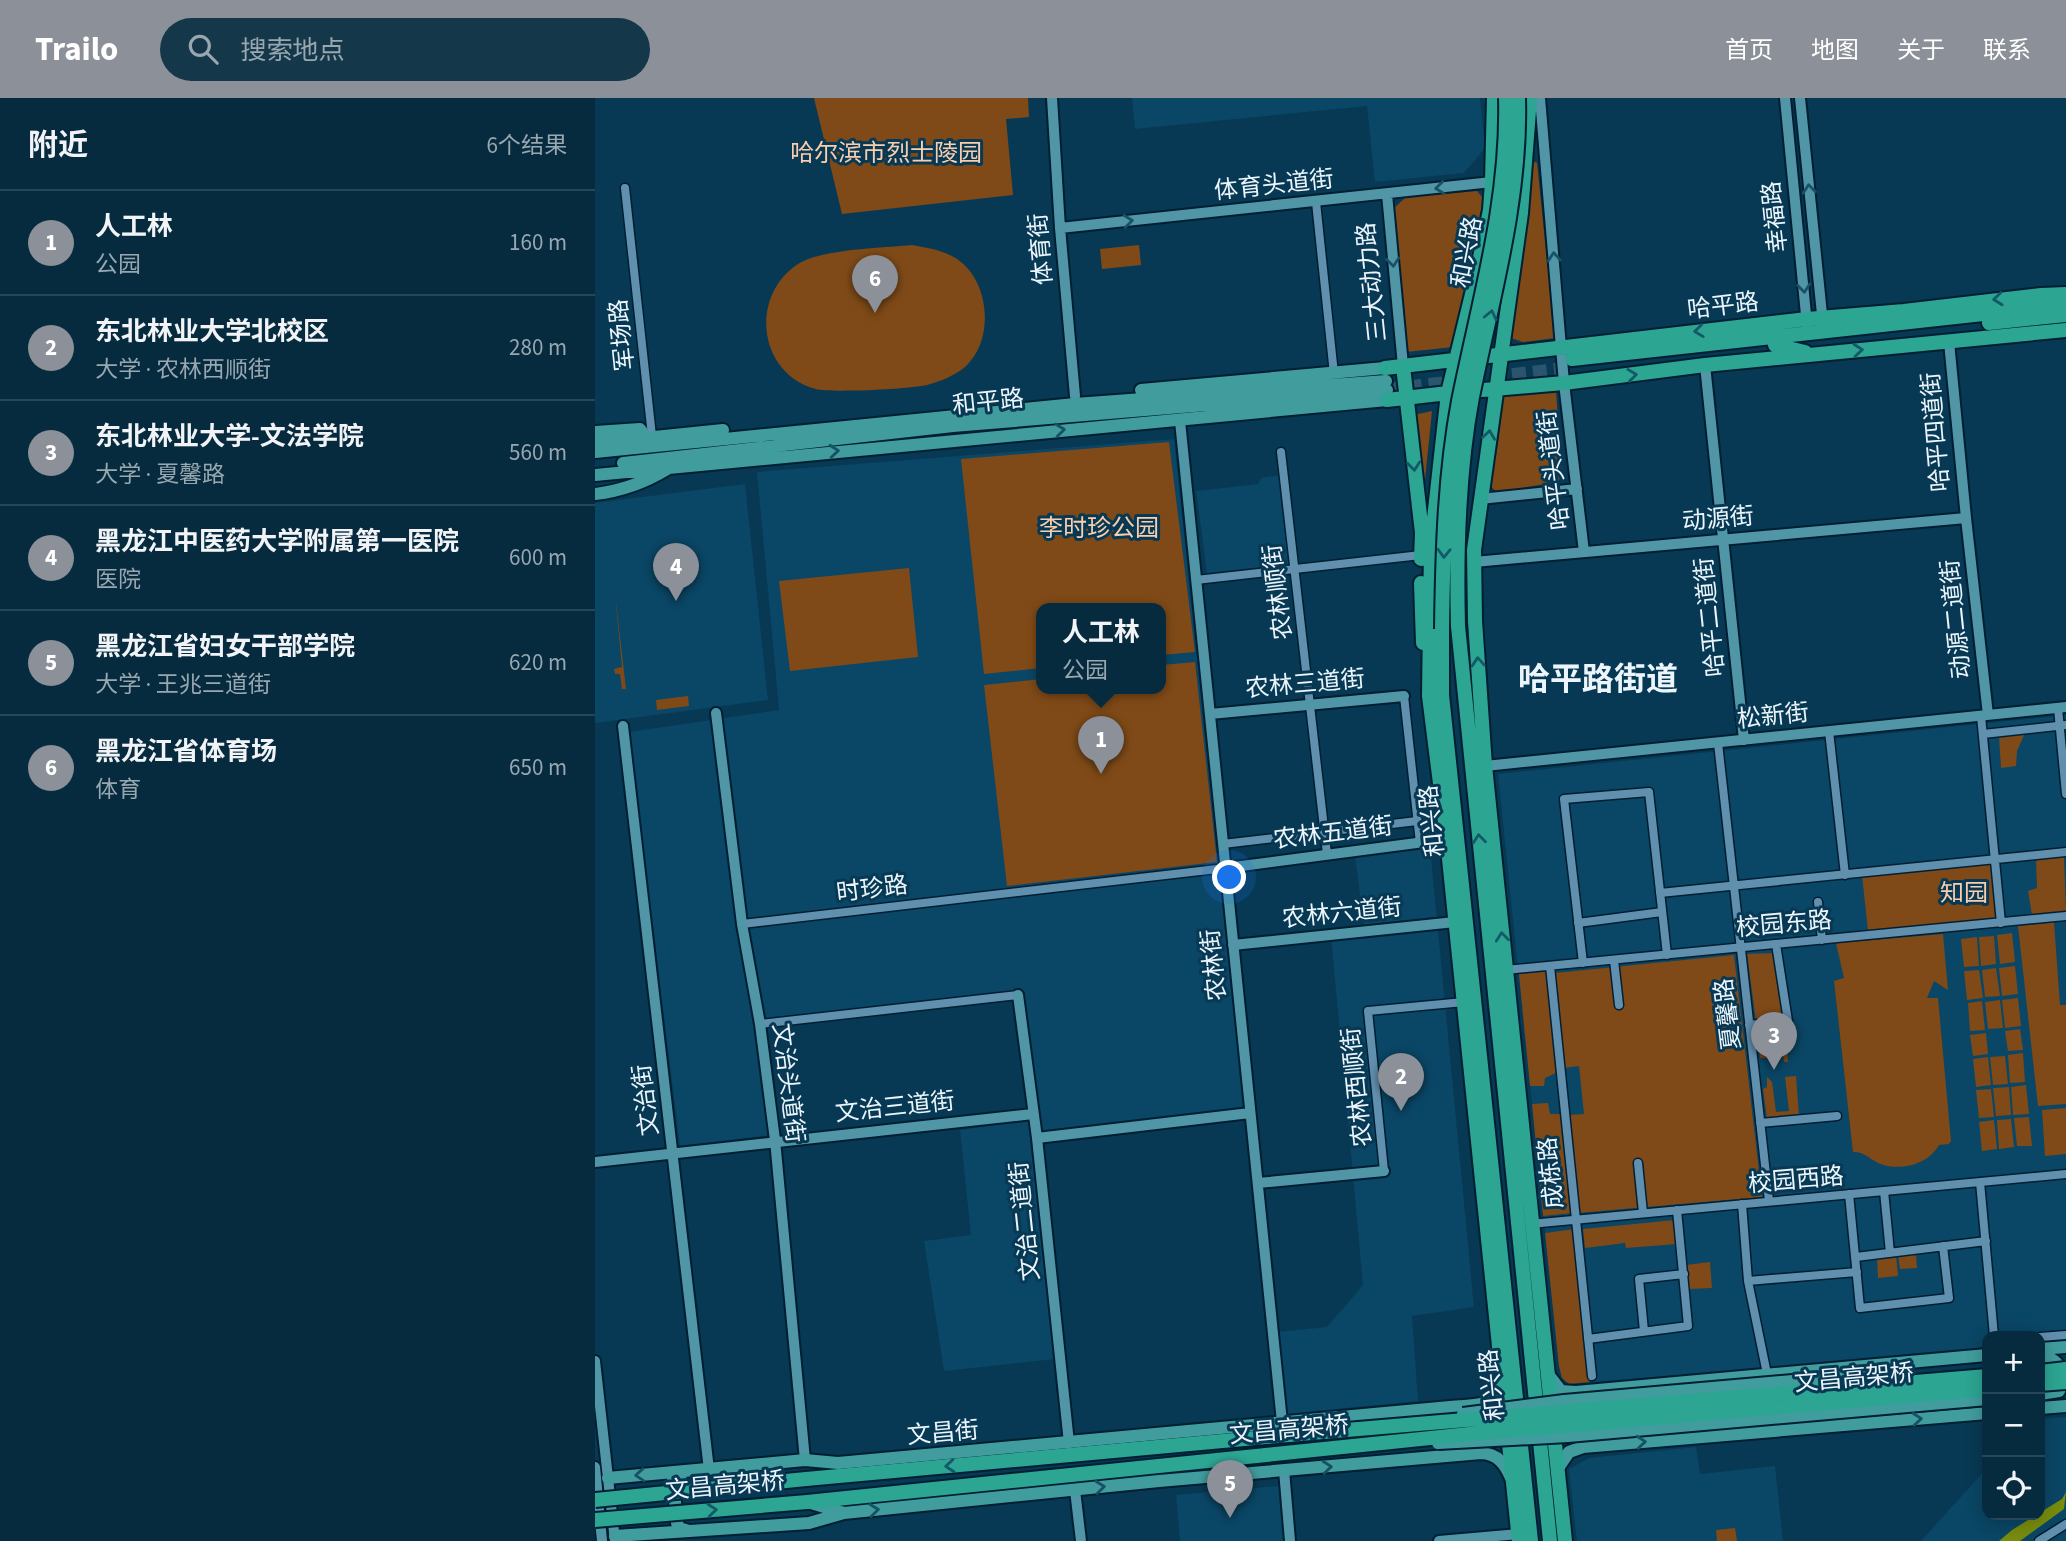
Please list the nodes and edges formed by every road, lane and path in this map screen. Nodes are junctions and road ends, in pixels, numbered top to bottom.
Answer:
1 (1052, 98) edge
2 (1493, 98) edge
3 (1506, 98) edge
4 (1518, 98) edge
5 (1531, 98) edge
6 (1540, 98) edge
7 (1785, 98) edge
8 (1800, 98) edge
9 (1492, 182) junction
10 (625, 188) dead end
11 (1387, 194) junction
12 (1316, 202) junction
13 (1060, 228) junction
14 (2066, 294) edge
15 (2066, 305) edge
16 (2066, 315) edge
17 (1823, 324) junction
18 (1807, 325) junction
19 (2066, 330) edge
20 (1949, 342) junction
21 (1775, 345) junction
22 (1816, 354) junction
23 (1500, 356) junction
24 (1569, 359) junction
25 (1457, 360) junction
26 (1705, 365) junction
27 (1403, 366) junction
28 (1333, 374) junction
29 (1565, 383) junction
30 (1386, 385) junction
31 (1495, 390) junction
32 (1448, 393) junction
33 (1075, 396) junction
34 (1406, 398) junction
35 (1180, 421) junction
36 (595, 432) edge
37 (649, 440) junction
38 (595, 443) edge
39 (595, 452) edge
40 (1281, 452) dead end
41 (690, 456) junction
42 (647, 460) junction
43 (595, 466) edge
44 (672, 466) junction
45 (595, 474) edge
46 (1577, 489) junction
47 (595, 494) edge
48 (1480, 499) junction
49 (1965, 518) junction
50 (1723, 540) junction
51 (1584, 552) junction
52 (1421, 555) junction
53 (1474, 562) junction
54 (1294, 568) junction
55 (1196, 580) junction
56 (1460, 658) junction
57 (1404, 696) joint
58 (1435, 696) junction
59 (1310, 705) junction
60 (2062, 707) edge
61 (716, 713) dead end
62 (1210, 714) junction
63 (1985, 715) junction
64 (623, 726) dead end
65 (2063, 726) edge
66 (1829, 731) junction
67 (1983, 734) junction
68 (1744, 740) junction
69 (1718, 743) junction
70 (1485, 772) junction
71 (2066, 794) edge
72 (1417, 821) junction
73 (1324, 832) junction
74 (1447, 839) junction
75 (1420, 843) junction
76 (1223, 844) junction
77 (2066, 852) edge
78 (1327, 854) junction
79 (1995, 859) junction
80 (1226, 868) junction
81 (1845, 875) junction
82 (1734, 886) junction
83 (1660, 893) junction
84 (1818, 902) dead end
85 (1662, 912) junction
86 (2066, 916) edge
87 (1455, 922) junction
88 (1579, 923) junction
89 (2001, 923) junction
90 (742, 924) junction
91 (1822, 940) junction
92 (1776, 944) junction
93 (1233, 945) junction
94 (1740, 948) junction
95 (1667, 955) junction
96 (1614, 960) junction
97 (1583, 963) junction
98 (1550, 966) junction
99 (1505, 971) junction
100 (1018, 995) joint
101 (1464, 1002) junction
102 (1619, 1005) dead end
103 (760, 1024) junction
104 (1749, 1025) junction
105 (1250, 1113) junction
106 (1033, 1114) junction
107 (1837, 1115) dead end
108 (1760, 1124) junction
109 (1037, 1138) junction
110 (775, 1140) junction
111 (673, 1153) junction
112 (595, 1162) edge
113 (1638, 1163) dead end
114 (1384, 1171) joint
115 (2066, 1174) edge
116 (1980, 1182) junction
117 (1258, 1183) junction
118 (1884, 1191) junction
119 (1849, 1194) junction
120 (1769, 1202) junction
121 (1742, 1204) junction
122 (1677, 1210) junction
123 (1643, 1213) junction
124 (1576, 1220) junction
125 (1530, 1224) junction
126 (1986, 1241) junction
127 (1943, 1246) junction
128 (1890, 1253) junction
129 (1856, 1257) junction
130 (1857, 1272) junction
131 (1684, 1274) junction
132 (1748, 1281) junction
133 (1644, 1331) junction
134 (1994, 1331) edge
135 (2066, 1335) edge
136 (2045, 1337) edge
137 (1588, 1339) junction
138 (2066, 1347) edge
139 (2045, 1349) edge
140 (1982, 1356) edge
141 (2045, 1357) edge
142 (595, 1361) edge
143 (1929, 1361) junction
144 (1982, 1363) edge
145 (2066, 1369) edge
146 (1503, 1371) junction
147 (2045, 1371) edge
148 (1546, 1373) junction
149 (1767, 1374) junction
150 (1592, 1376) dead end
151 (1982, 1376) edge
152 (2066, 1382) edge
153 (1982, 1389) edge
154 (1601, 1390) junction
155 (2045, 1390) edge
156 (2045, 1391) edge
157 (1982, 1399) edge
158 (2066, 1406) edge
159 (1450, 1408) junction
160 (2045, 1408) edge
161 (1982, 1413) edge
162 (1282, 1422) junction
163 (1859, 1425) junction
164 (1392, 1426) junction
165 (1154, 1435) junction
166 (1069, 1443) junction
167 (1206, 1443) junction
168 (1396, 1443) junction
169 (1610, 1445) junction
170 (1456, 1455) junction
171 (805, 1460) junction
172 (1209, 1460) junction
173 (838, 1463) junction
174 (1558, 1468) junction
175 (709, 1470) junction
176 (1285, 1471) junction
177 (685, 1472) junction
178 (600, 1474) edge
179 (806, 1479) junction
180 (1159, 1481) junction
181 (1513, 1482) junction
182 (1075, 1490) junction
183 (595, 1500) edge
184 (807, 1502) junction
185 (844, 1513) junction
186 (1548, 1515) junction
187 (595, 1520) edge
188 (2066, 1524) edge
189 (689, 1531) junction
190 (728, 1535) edge
191 (608, 1539) edge
192 (1523, 1539) edge
193 (1081, 1541) edge
194 (1290, 1541) edge
195 (1439, 1541) edge
196 (1550, 1541) edge
197 (1565, 1541) edge
198 (2039, 1541) edge

1 - 13 street, 体育街
2 - 9 highway
3 -> 58 highway, 和兴路, bridge
56 -> 4 highway, bridge
5 - 23 highway
24 -> 6 street, 哈平头道街
7 -> 18 street, 幸福路
17 -> 8 street, 幸福路
9 -> 11 street, 体育头道街
9 - 25 highway
10 - 37 street, 军场路
11 - 12 street, 体育头道街
11 -> 27 street, 三大动力路
13 -> 12 street, 体育头道街
12 - 28 street
13 - 33 street, 体育街
14 -> 17 highway, 哈平路
15 - 17 highway, 哈平路
16 - 21 highway, 哈平路
17 - 18 highway, 哈平路
18 - 24 highway, 哈平路
18 -> 24 highway, 哈平路
19 - 20 highway
22 -> 20 highway
20 - 49 street, 哈平四道街
21 - 22 highway
21 - 24 highway, 哈平路
22 - 26 highway
23 - 24 highway, 哈平路
23 - 25 highway, 哈平路
23 - 31 highway
24 - 29 street, 哈平头道街
25 - 27 highway, 哈平路
25 - 32 highway
29 -> 26 highway
26 - 50 street, 哈平二道街
27 - 30 highway, 哈平路
27 - 34 highway, 和兴路
28 - 30 main road
28 - 33 main road
29 - 31 highway
29 - 46 street, 哈平头道街
30 - 34 highway
30 - 35 main road
30 - 37 main road, 和平路
30 - 41 main road, 和平路
31 - 32 highway
48 -> 31 highway
32 - 34 highway
32 - 58 highway, 和兴路
33 - 37 main road
34 -> 52 highway, 和兴路
44 -> 35 main road
35 - 55 street, 农林街
36 - 37 main road
37 - 38 main road
37 - 39 main road, 和平路
40 - 54 street, 农林顺街
41 - 42 main road, 和平路
41 - 44 main road
42 - 43 main road, 和平路
42 - 44 street
44 - 45 main road
44 - 47 main road
46 - 48 street
46 - 51 street, 哈平头道街
48 - 53 highway
49 - 50 street, 动源街
49 - 63 street, 动源二道街
50 - 51 street, 动源街
50 - 68 street, 哈平二道街
51 - 53 street, 动源街
52 - 54 street
52 - 58 highway, 和兴路
70 -> 53 highway
54 - 55 street
54 - 59 street, 农林顺街
55 - 62 street, 农林街
56 - 70 highway
186 -> 56 highway
57 - 59 street, 农林三道街
57 - 72 street
58 - 74 highway, 和兴路
58 - 192 highway, 和兴路
59 - 62 street, 农林三道街
59 - 73 street, 农林顺街
60 - 63 street, 松新街
60 - 65 street
61 - 90 street, 文治头道街
62 - 76 street, 农林街
63 - 66 street, 松新街
63 - 67 street
64 - 111 street, 文治街
65 - 67 street
65 - 71 street
66 - 68 street, 松新街
66 - 81 street
67 - 79 street
68 - 69 street, 松新街
69 - 70 street, 松新街
69 - 82 street, 夏馨路
99 -> 70 highway
72 - 73 street
72 - 75 street
73 - 76 street
73 - 78 street, 农林顺街
74 - 75 street, 农林五道街
74 - 87 highway, 和兴路
75 - 78 street, 农林五道街
76 - 80 street, 农林街
77 - 79 street
78 - 80 street, 农林五道街
79 - 81 street
79 - 89 street
80 - 90 street, 时珍路
80 - 93 street, 农林街
81 - 82 street
82 - 83 street
82 - 94 street, 夏馨路
83 - 85 street
83 - 88 street
84 - 91 street
85 - 88 street
85 - 95 street
86 - 89 street, 校园东路
87 - 93 street, 农林六道街
87 - 101 highway, 和兴路
88 - 97 street
89 - 91 street, 校园东路
90 - 103 street, 文治头道街
91 - 92 street, 校园东路
92 - 94 street, 校园东路
92 - 104 street
93 - 105 street, 农林街
94 - 95 street, 校园东路
94 - 104 street, 夏馨路
95 - 96 street, 校园东路
96 - 97 street, 校园东路
96 - 102 street
97 - 98 street, 校园东路
98 - 99 street, 校园东路
98 - 124 street, 成栋路
99 - 125 highway
100 - 103 street
100 - 106 street, 文治二道街
101 - 114 street, 农林西顺街
101 - 146 highway, 和兴路
103 - 110 street, 文治头道街
104 - 108 street, 夏馨路
105 - 109 street
105 - 117 street, 农林街
106 - 109 street, 文治二道街
106 - 110 street, 文治三道街
107 - 108 street
108 - 120 street, 夏馨路
109 - 166 street, 文治二道街
110 - 111 street, 文治三道街
110 - 171 street, 文治头道街
111 - 112 street, 文治三道街
111 - 175 street, 文治街
113 - 123 street
114 - 117 street
115 - 116 street, 校园西路
116 - 118 street, 校园西路
116 - 126 street
117 - 162 street, 农林街
118 - 119 street, 校园西路
118 - 128 street
119 - 120 street, 校园西路
119 - 129 street
120 - 121 street, 校园西路
121 - 122 street, 校园西路
121 - 132 street
122 - 123 street, 校园西路
122 - 131 street
123 - 124 street, 校园西路
124 - 125 street, 校园西路
124 - 137 street, 成栋路
125 - 148 highway
126 - 127 street
126 - 134 street
127 - 128 street
127 - 130 street
128 - 129 street
129 - 130 street
130 - 132 street
131 - 133 street
131 - 133 street
132 - 149 street
133 - 137 street
135 - 136 street
137 - 150 street, 成栋路
138 - 139 main road
140 - 143 main road
141 - 156 main road
142 - 178 street
143 - 144 main road
143 - 149 main road
145 - 147 highway, bridge
146 - 159 main road, 文昌街
146 - 181 highway, 和兴路
148 - 154 main road
148 - 174 highway
148 - 186 highway
149 - 154 main road
151 - 164 highway, 文昌高架桥, bridge
152 - 155 highway, bridge
153 - 168 highway, 文昌高架桥, bridge
154 - 169 main road
157 - 168 main road, bridge
158 - 160 main road
159 - 162 main road, 文昌街
159 - 170 main road
163 -> 161 main road
162 - 165 main road, 文昌街
163 - 164 main road, bridge
169 -> 163 main road
164 - 167 highway, 文昌高架桥, bridge
165 - 166 main road, 文昌街
165 - 167 main road
166 - 173 main road, 文昌街
167 -> 179 highway, 文昌高架桥
168 - 172 highway, 文昌高架桥, bridge
169 - 174 main road
176 -> 170 main road
170 - 181 main road
171 - 173 main road, 文昌街
171 - 175 main road, 文昌街
172 - 180 main road
172 - 184 highway, 文昌高架桥
173 - 179 main road
174 - 197 highway
175 - 177 main road, 文昌街
176 - 180 main road
176 - 194 street
177 -> 178 main road, 文昌街
177 - 189 main road
178 - 191 street
179 - 183 highway, 文昌高架桥, bridge
182 -> 180 main road
181 - 192 highway, 和兴路
185 -> 182 main road
182 - 193 street
184 - 185 main road
187 -> 184 highway, 文昌高架桥, bridge
185 - 190 main road
186 - 196 highway
188 - 198 street
189 - 190 main road
189 - 191 main road
192 - 195 street

